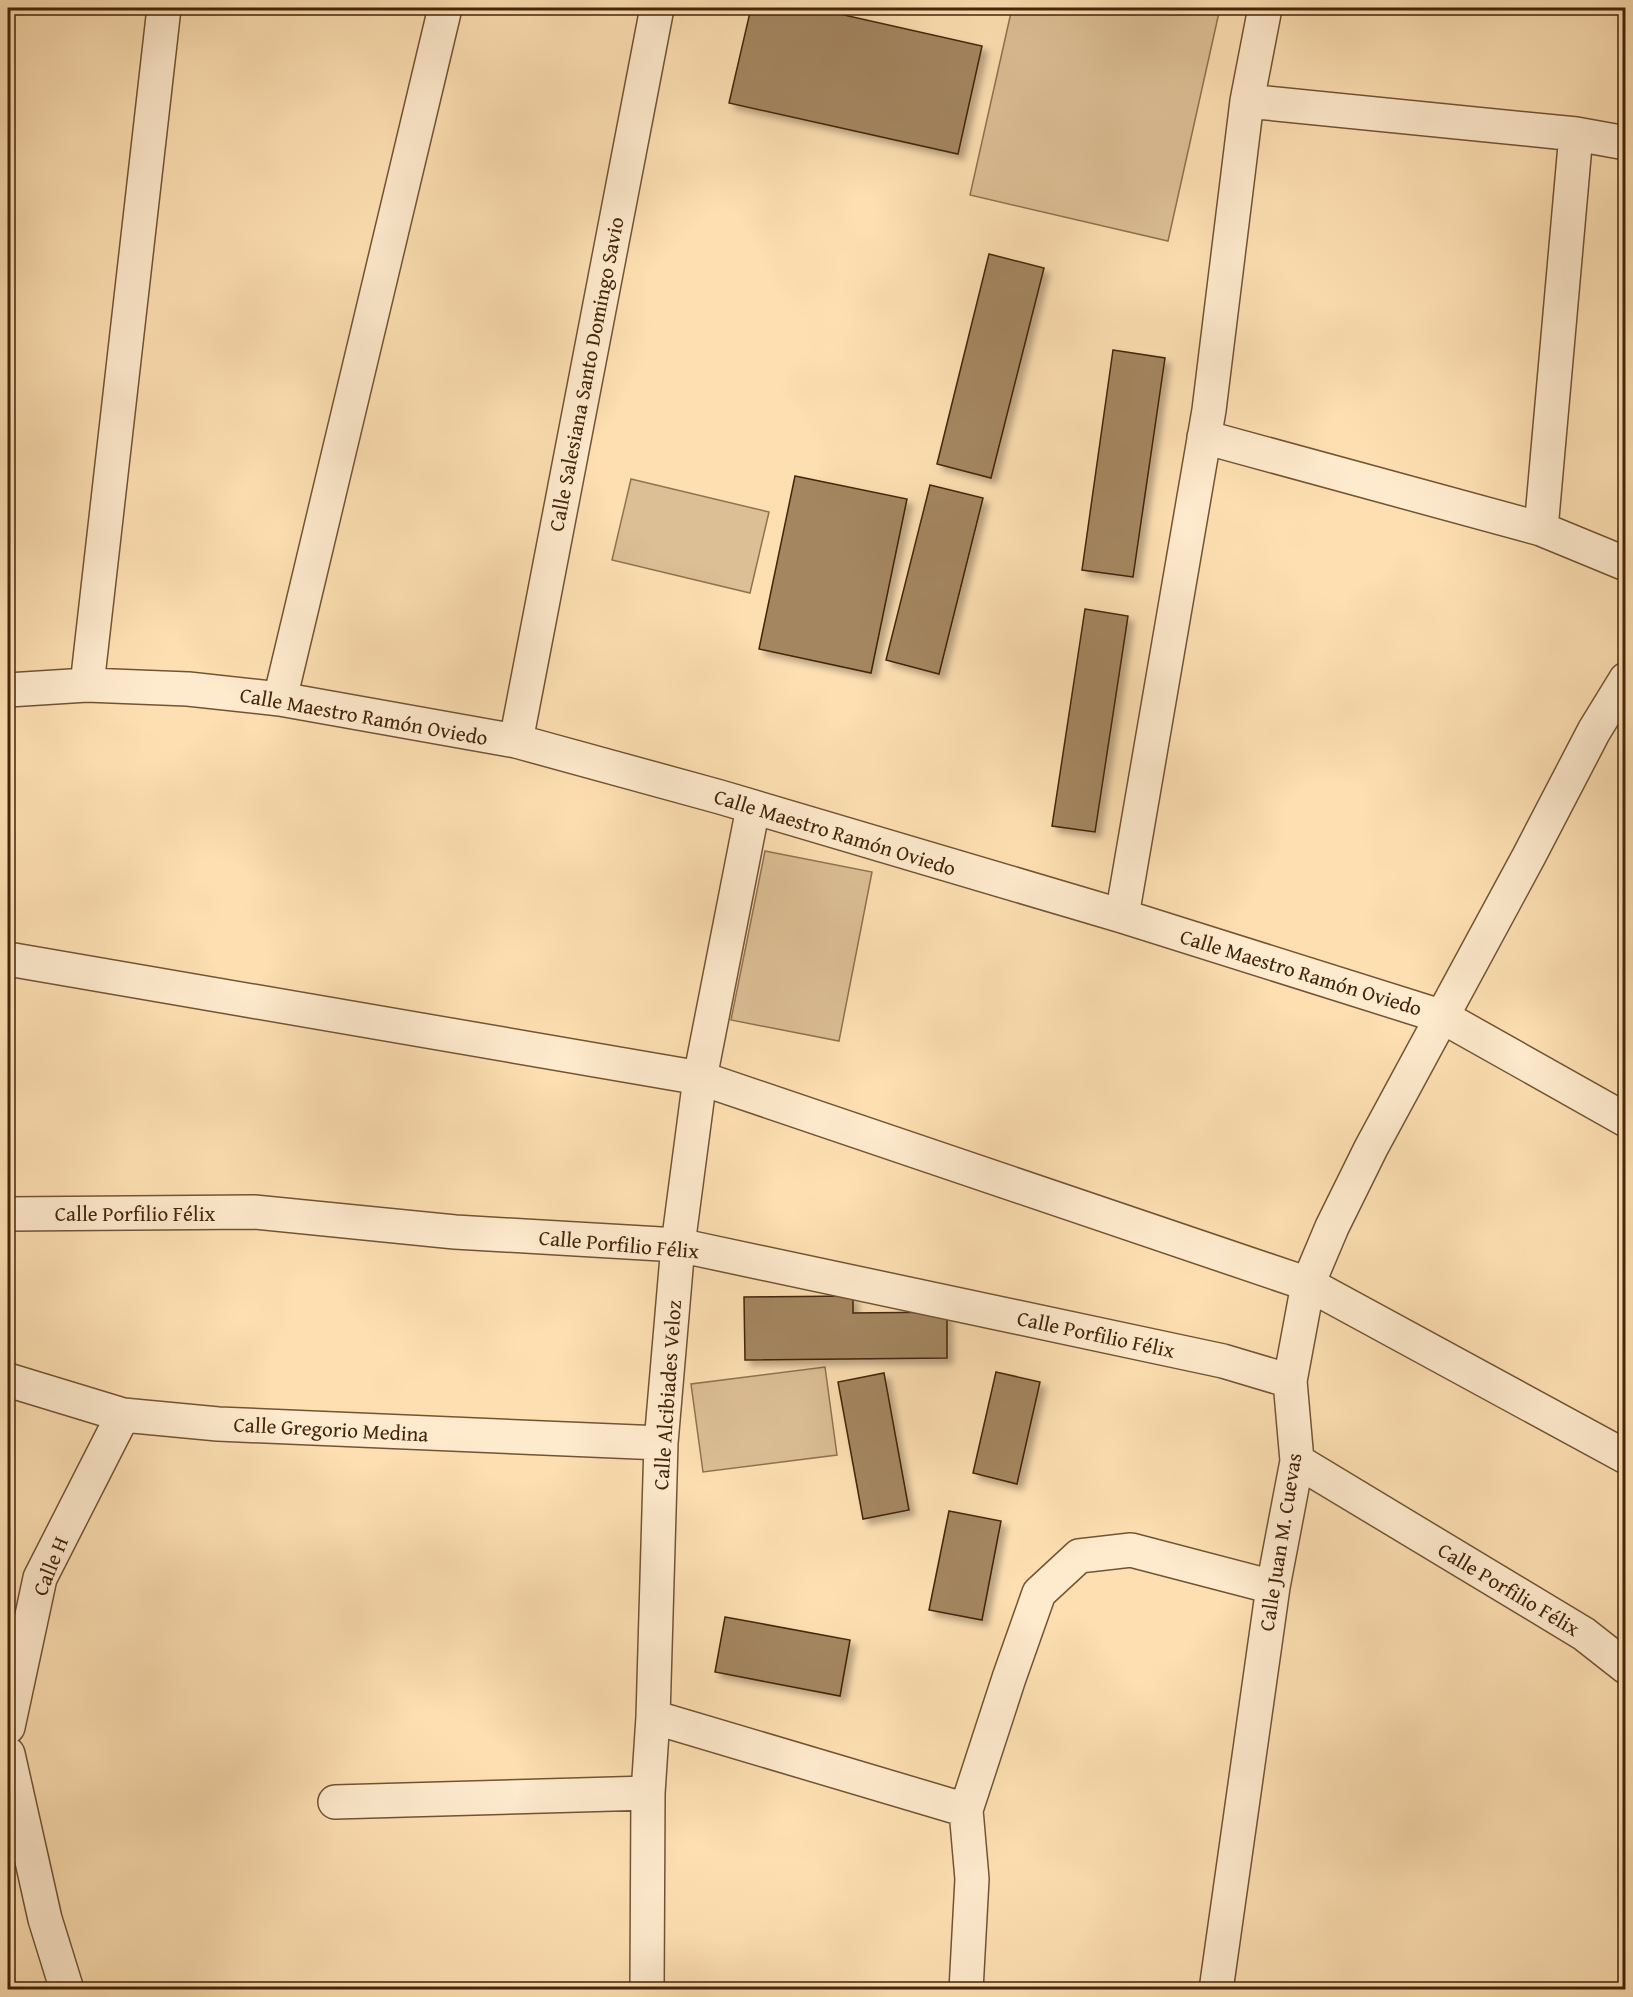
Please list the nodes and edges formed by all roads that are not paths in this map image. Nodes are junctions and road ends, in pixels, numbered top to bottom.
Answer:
1 (164, 8) edge
2 (445, 8) edge
3 (657, 8) edge
4 (1265, 8) edge
5 (1247, 101) junction
6 (1575, 134) junction
7 (1626, 143) edge
8 (1204, 436) junction
9 (1541, 529) junction
10 (1626, 564) edge
11 (1626, 679) edge
12 (87, 685) junction
13 (8, 690) edge
14 (280, 699) junction
15 (516, 741) junction
16 (753, 808) junction
17 (1122, 916) junction
18 (8, 959) edge
19 (1443, 1017) junction
20 (699, 1078) junction
21 (1626, 1120) edge
22 (8, 1214) edge
23 (678, 1245) junction
24 (1308, 1284) junction
25 (8, 1380) edge
26 (1290, 1381) junction
27 (123, 1415) junction
28 (661, 1443) junction
29 (1626, 1457) edge
30 (1297, 1461) junction
31 (1273, 1587) junction
32 (1626, 1667) edge
33 (653, 1716) junction
34 (8, 1727) edge
35 (8, 1754) edge
36 (648, 1793) junction
37 (335, 1802) dead end
38 (966, 1810) junction
39 (67, 1989) edge
40 (647, 1989) edge
41 (966, 1989) edge
42 (1216, 1989) edge

1 - 12 street
2 - 14 street
3 - 15 street, Calle Salesiana Santo Domingo Savio
4 - 5 street
5 - 6 street
5 - 8 street
6 - 7 street
6 - 9 street
8 - 9 street
8 - 17 street
9 - 10 street
11 - 19 street, Calle Juan M. Cuevas
12 - 13 street, Calle Maestro Ramón Oviedo
12 - 14 street, Calle Maestro Ramón Oviedo
14 - 15 street, Calle Maestro Ramón Oviedo
15 - 16 street, Calle Maestro Ramón Oviedo
16 - 17 street, Calle Maestro Ramón Oviedo
16 - 20 street, Calle Alcibiades Veloz
17 - 19 street, Calle Maestro Ramón Oviedo
18 - 20 street
19 - 21 street, Calle Maestro Ramón Oviedo
19 - 24 street, Calle Juan M. Cuevas
20 - 23 street, Calle Alcibiades Veloz
20 - 24 street
22 - 23 street, Calle Porfilio Félix
23 - 26 street, Calle Porfilio Félix
23 - 28 street, Calle Alcibiades Veloz
24 - 26 street, Calle Juan M. Cuevas
24 - 29 street
25 - 27 street, Calle Gregorio Medina
26 - 30 street, Calle Juan M. Cuevas
27 - 28 street, Calle Gregorio Medina
27 - 34 street, Calle H
28 - 33 street, Calle Alcibiades Veloz
30 - 31 street, Calle Juan M. Cuevas
30 - 32 street, Calle Porfilio Félix
31 - 38 street
31 - 42 street, Calle Juan M. Cuevas
33 - 36 street, Calle Alcibiades Veloz
33 - 38 street
35 - 39 street
36 - 37 street
36 - 40 street, Calle Alcibiades Veloz
38 - 41 street

